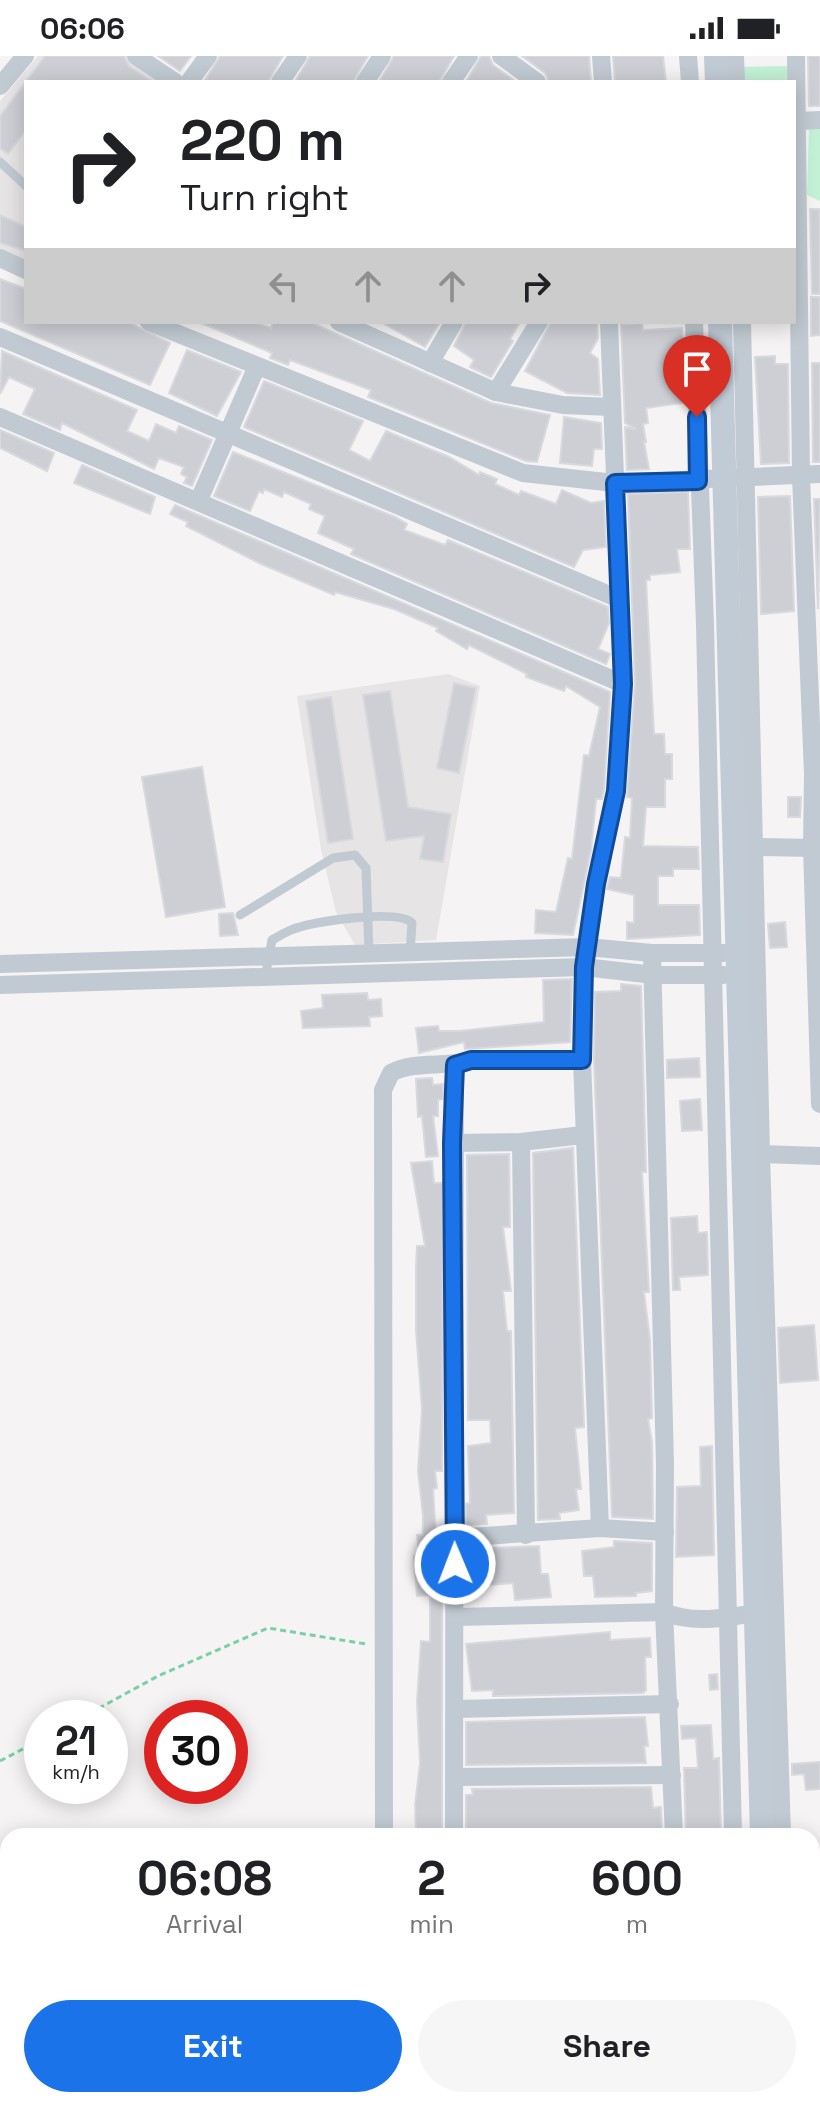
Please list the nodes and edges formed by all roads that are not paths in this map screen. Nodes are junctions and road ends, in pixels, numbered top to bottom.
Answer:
1 (25, 56) edge
2 (136, 56) edge
3 (208, 56) edge
4 (298, 56) edge
5 (382, 56) edge
6 (469, 56) edge
7 (501, 56) edge
8 (601, 56) edge
9 (688, 56) edge
10 (716, 56) edge
11 (735, 56) edge
12 (796, 56) edge
13 (172, 80) edge
14 (190, 80) edge
15 (281, 80) edge
16 (366, 80) edge
17 (452, 80) edge
18 (533, 80) edge
19 (603, 80) edge
20 (690, 80) edge
21 (717, 80) edge
22 (736, 80) edge
23 (0, 86) edge
24 (820, 120) edge
25 (798, 121) junction
26 (0, 162) edge
27 (24, 184) edge
28 (801, 205) junction
29 (820, 205) edge
30 (0, 258) edge
31 (24, 269) edge
32 (154, 324) edge
33 (453, 324) edge
34 (538, 324) edge
35 (609, 324) edge
36 (694, 324) edge
37 (720, 324) edge
38 (742, 324) edge
39 (366, 328) edge
40 (0, 337) edge
41 (430, 363) junction
42 (257, 366) junction
43 (496, 392) junction
44 (611, 407) junction
45 (0, 417) edge
46 (227, 435) junction
47 (810, 475) edge
48 (734, 479) junction
49 (698, 481) junction
50 (615, 483) junction
51 (199, 500) junction
52 (619, 599) junction
53 (623, 684) junction
54 (817, 774) edge
55 (756, 847) junction
56 (815, 858) edge
57 (240, 915) dead end
58 (368, 918) junction
59 (587, 947) junction
60 (410, 951) junction
61 (369, 952) junction
62 (652, 953) junction
63 (712, 953) junction
64 (267, 957) junction
65 (0, 964) edge
66 (739, 964) junction
67 (584, 967) junction
68 (407, 973) junction
69 (654, 975) junction
70 (712, 975) junction
71 (265, 978) junction
72 (0, 985) edge
73 (582, 1060) junction
74 (455, 1065) junction
75 (820, 1104) edge
76 (583, 1135) junction
77 (521, 1142) junction
78 (452, 1143) junction
79 (761, 1154) junction
80 (820, 1156) edge
81 (600, 1528) junction
82 (665, 1532) junction
83 (526, 1535) junction
84 (454, 1538) junction
85 (664, 1612) junction
86 (755, 1613) junction
87 (456, 1617) junction
88 (730, 1617) junction
89 (670, 1704) junction
90 (455, 1709) junction
91 (672, 1775) junction
92 (454, 1777) junction
93 (384, 1828) edge
94 (454, 1828) edge
95 (674, 1828) edge
96 (733, 1828) edge
97 (762, 1828) edge
98 (782, 1828) edge

1 - 23 street
2 - 13 street
3 - 14 street
4 - 15 street
5 - 16 street
6 - 17 street
7 - 18 street
8 - 19 street
9 - 20 street
10 - 21 street
11 - 22 street
12 - 25 street
24 - 25 street
25 - 28 street
26 - 27 lane
28 - 29 street
28 - 47 street
30 - 31 street
32 - 42 street
33 - 41 street
34 - 43 street
35 - 44 street
36 - 49 street
37 - 48 street
38 - 48 street
39 - 41 street
40 - 46 street
41 - 43 street
42 - 46 street
42 - 50 street
43 - 44 street
44 - 50 street
45 - 51 street
46 - 51 street
46 - 52 street
47 - 48 street
47 - 54 street
48 - 49 street
48 - 55 street
48 - 66 street
49 - 50 street
49 - 63 street
50 - 52 street
51 - 53 street
52 - 53 street
53 - 59 street
54 - 56 street
55 - 56 street
55 - 79 street
56 - 75 street
57 - 58 lane
58 - 60 lane
58 - 61 lane
58 - 64 lane
59 - 60 street
59 - 62 street
59 - 67 street
60 - 61 street
60 - 68 lane
61 - 64 street
62 - 63 street
62 - 69 street
63 - 66 street
63 - 70 street
64 - 65 street
64 - 71 lane
66 - 70 street
66 - 86 street
67 - 68 street
67 - 69 street
67 - 73 street
68 - 71 street
69 - 70 street
69 - 82 street
70 - 88 street
71 - 72 street
73 - 74 street
73 - 76 street
74 - 78 street
74 - 93 street
76 - 77 street
76 - 81 street
77 - 78 street
77 - 83 street
78 - 84 street
79 - 80 street
79 - 98 street
81 - 82 street
81 - 83 street
82 - 85 street
83 - 84 street
84 - 87 street
85 - 87 street
85 - 88 street
85 - 89 street
86 - 88 street
86 - 97 street
87 - 90 street
88 - 96 street
89 - 90 street
89 - 91 street
90 - 92 street
91 - 92 street
91 - 95 street
92 - 94 street

